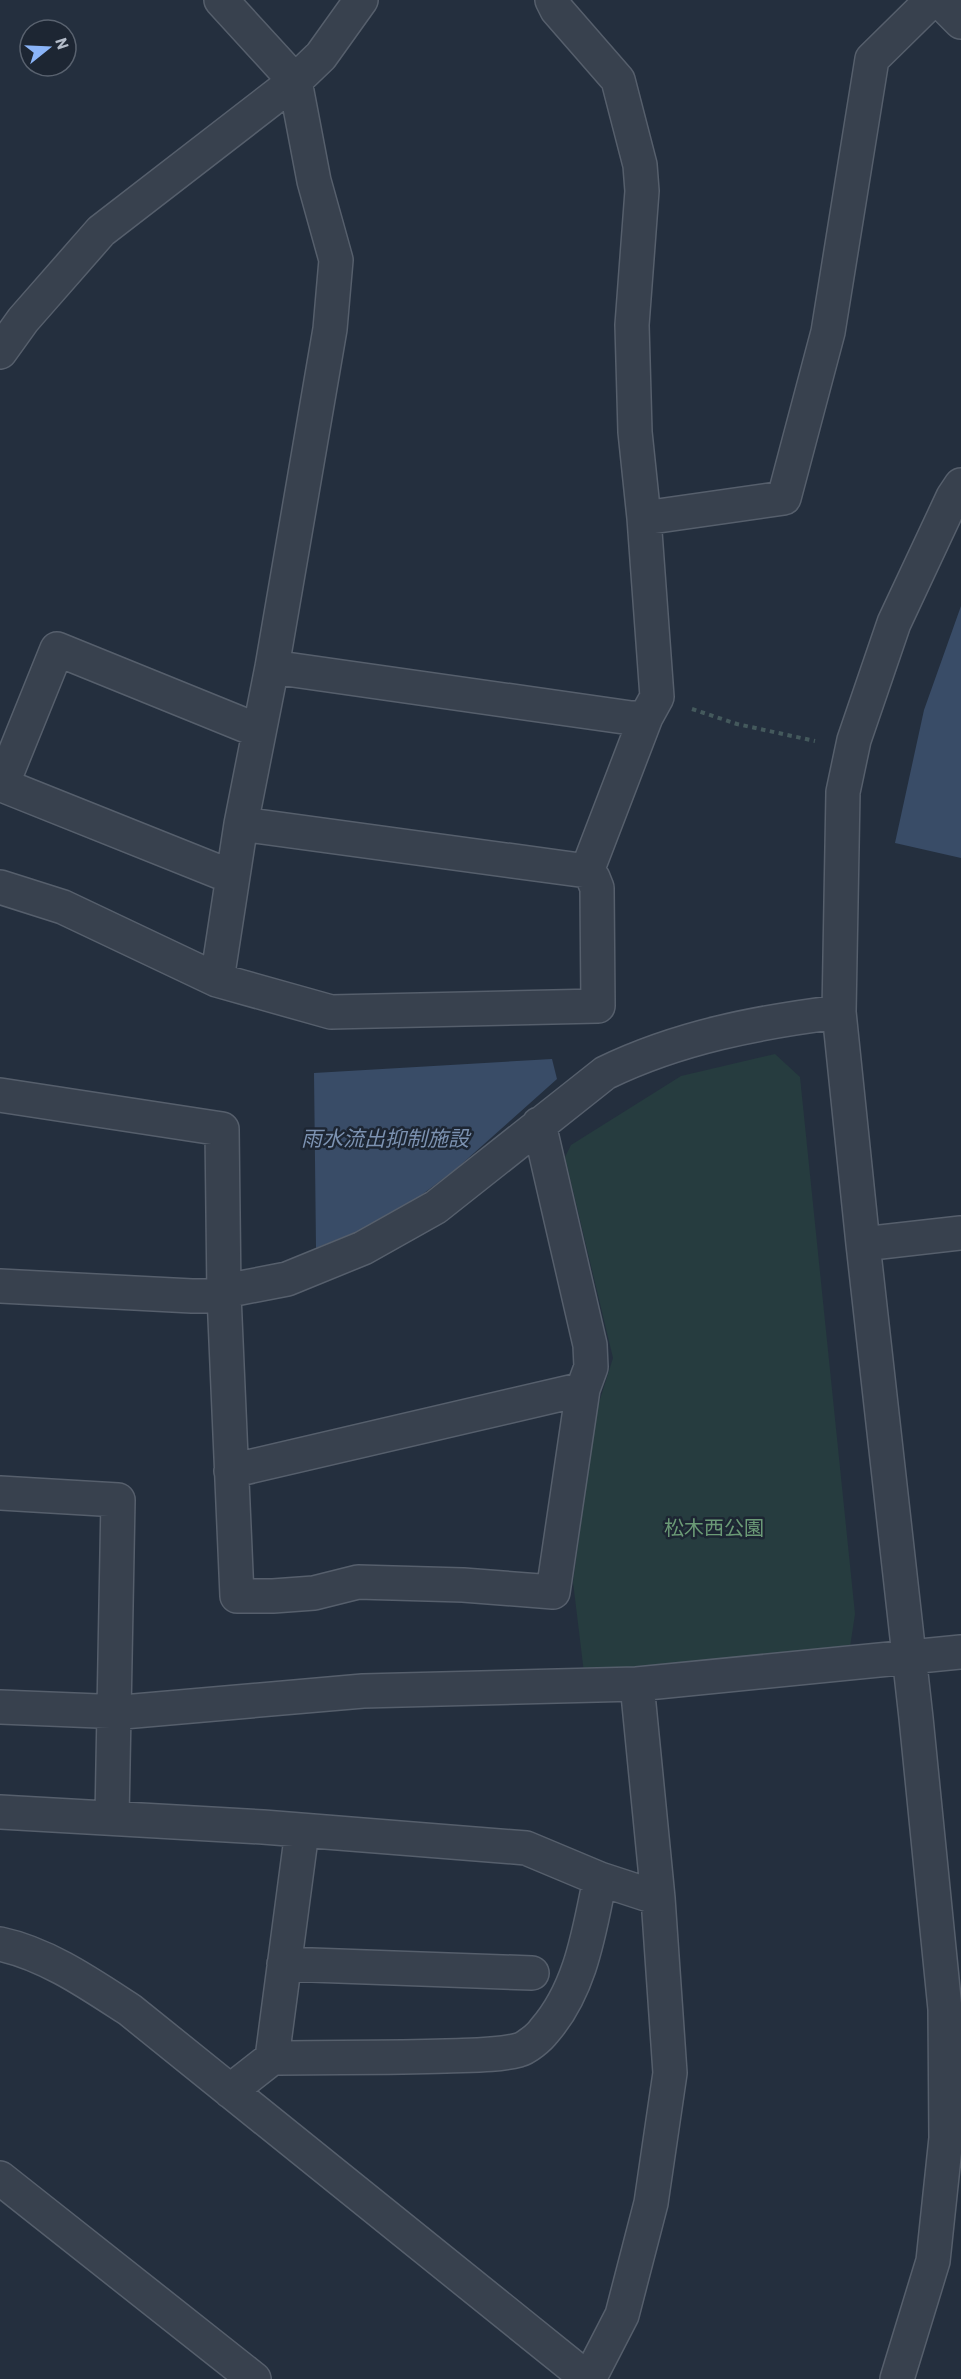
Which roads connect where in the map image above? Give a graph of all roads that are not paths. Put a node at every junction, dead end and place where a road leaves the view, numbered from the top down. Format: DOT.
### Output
graph roads {
  1 [pos="221,0"];
  2 [pos="361,0"];
  3 [pos="552,0"];
  4 [pos="932,0"];
  5 [pos="939,0"];
  6 [pos="961,22"];
  7 [pos="295,81"];
  8 [pos="0,352"];
  9 [pos="961,485"];
  10 [pos="644,519"];
  11 [pos="272,667"];
  12 [pos="651,707"];
  13 [pos="259,731"];
  14 [pos="241,824"];
  15 [pos="587,871"];
  16 [pos="232,877"];
  17 [pos="0,886"];
  18 [pos="217,980"];
  19 [pos="839,1012"];
  20 [pos="0,1095"];
  21 [pos="539,1124"];
  22 [pos="961,1233"];
  23 [pos="863,1244"];
  24 [pos="0,1286"];
  25 [pos="224,1295"];
  26 [pos="583,1389"];
  27 [pos="231,1471"];
  28 [pos="0,1493"];
  29 [pos="961,1652"];
  30 [pos="910,1657"];
  31 [pos="637,1684"];
  32 [pos="0,1707"];
  33 [pos="115,1711"];
  34 [pos="0,1812"];
  35 [pos="112,1818"];
  36 [pos="302,1831"];
  37 [pos="600,1879"];
  38 [pos="658,1898"];
  39 [pos="0,1944"];
  40 [pos="284,1964"];
  41 [pos="532,1973"];
  42 [pos="272,2058"];
  43 [pos="230,2091"];
  44 [pos="4,2191"];
  45 [pos="254,2379"];
  46 [pos="589,2379"];
  47 [pos="897,2379"];
  1 -- 7 [label="street"];
  2 -- 7 [label="street"];
  3 -- 10 [label="street"];
  4 -- 10 [label="street"];
  5 -- 6 [label="street"];
  7 -- 8 [label="street"];
  7 -- 11 [label="street"];
  9 -- 19 [label="street"];
  10 -- 12 [label="street"];
  11 -- 12 [label="street"];
  11 -- 13 [label="street"];
  12 -- 15 [label="street"];
  13 -- 14 [label="street"];
  13 -- 16 [label="street"];
  14 -- 15 [label="street"];
  14 -- 16 [label="street"];
  15 -- 18 [label="street"];
  16 -- 18 [label="street"];
  17 -- 18 [label="street"];
  19 -- 21 [label="street"];
  19 -- 23 [label="street"];
  20 -- 25 [label="street"];
  21 -- 25 [label="street"];
  21 -- 26 [label="street"];
  22 -- 23 [label="street"];
  23 -- 30 [label="street"];
  24 -- 25 [label="street"];
  25 -- 27 [label="street"];
  26 -- 27 [label="street"];
  26 -- 27 [label="street"];
  28 -- 33 [label="street"];
  29 -- 30 [label="street"];
  30 -- 31 [label="street"];
  30 -- 47 [label="street"];
  31 -- 33 [label="street"];
  31 -- 38 [label="street"];
  32 -- 33 [label="street"];
  33 -- 35 [label="street"];
  34 -- 35 [label="street"];
  35 -- 36 [label="street"];
  36 -- 37 [label="street"];
  36 -- 40 [label="street"];
  37 -- 38 [label="street"];
  37 -- 42 [label="street"];
  38 -- 46 [label="street"];
  39 -- 43 [label="street"];
  40 -- 41 [label="street"];
  40 -- 42 [label="street"];
  42 -- 43 [label="street"];
  43 -- 46 [label="street"];
  44 -- 45 [label="street"];
}
